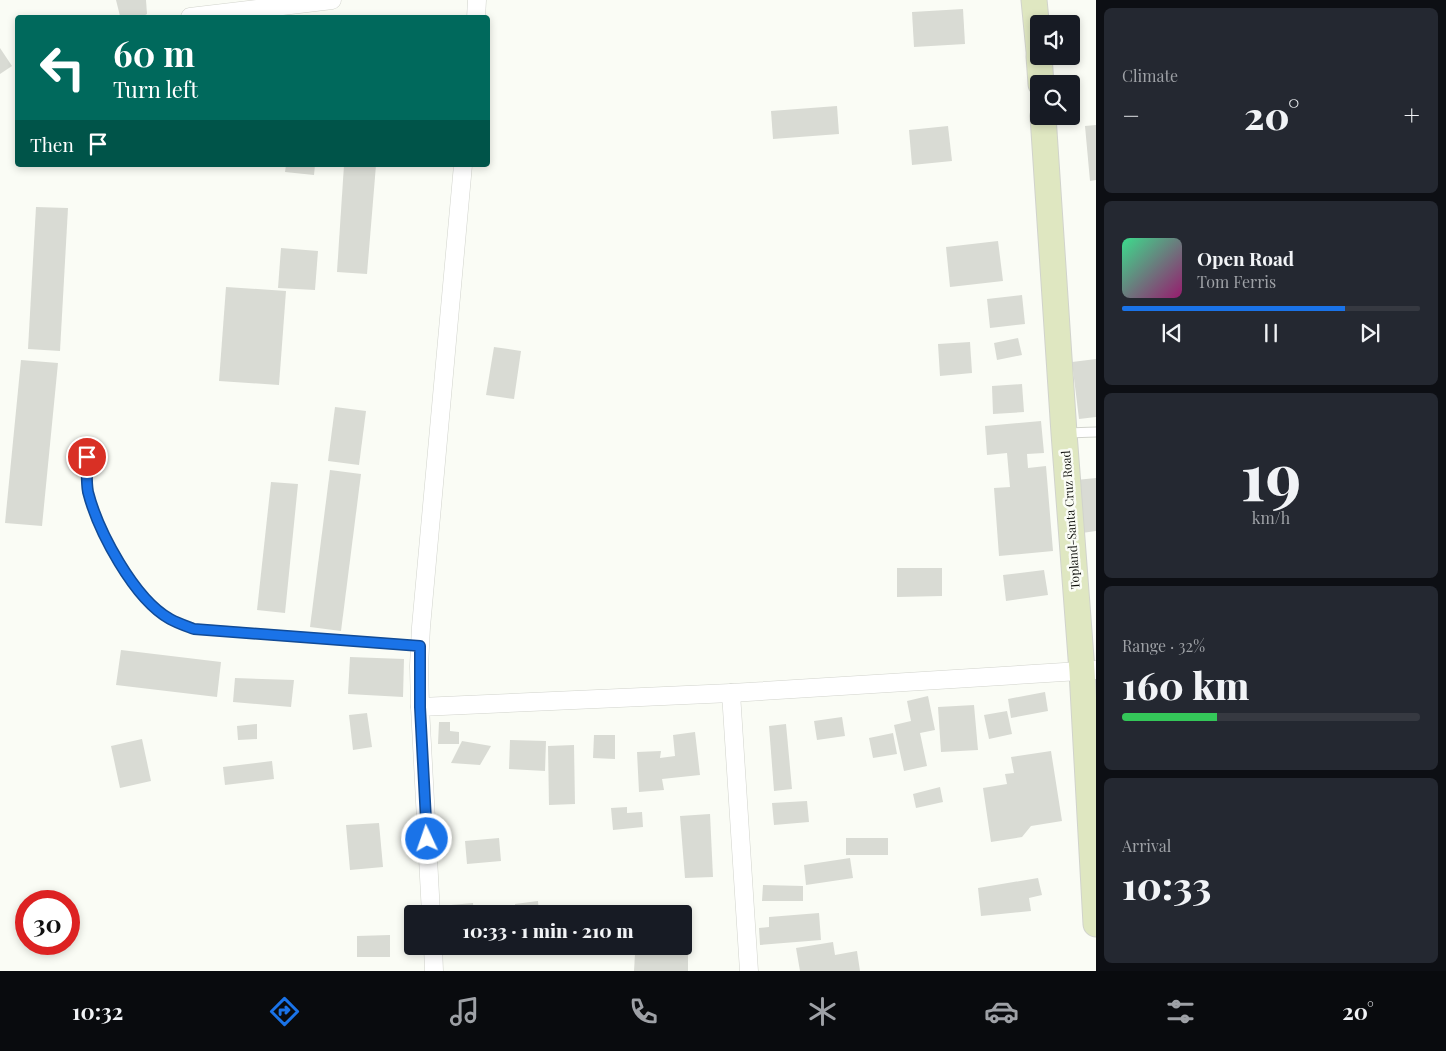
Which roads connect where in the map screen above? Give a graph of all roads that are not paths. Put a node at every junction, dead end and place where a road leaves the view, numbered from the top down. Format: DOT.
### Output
graph roads {
  1 [pos="332,0"];
  2 [pos="477,0"];
  3 [pos="1034,0"];
  4 [pos="207,15"];
  5 [pos="476,15"];
  6 [pos="1036,15"];
  7 [pos="1044,125"];
  8 [pos="463,167"];
  9 [pos="1096,432"];
  10 [pos="1064,433"];
  11 [pos="87,457"];
  12 [pos="420,646"];
  13 [pos="1089,670"];
  14 [pos="731,693"];
  15 [pos="420,707"];
  16 [pos="431,905"];
  17 [pos="1096,924"];
  18 [pos="433,955"];
  19 [pos="434,971"];
  20 [pos="749,971"];
  1 -- 4 [label="street"];
  2 -- 5 [label="street"];
  3 -- 6 [label="main road"];
  7 -- 10 [label="main road, Topland-Santa Cruz Road"];
  8 -- 12 [label="street"];
  9 -- 10 [label="lane"];
  10 -- 13 [label="main road, Topland-Santa Cruz Road"];
  11 -- 12 [label="lane"];
  12 -- 15 [label="street"];
  13 -- 14 [label="street"];
  13 -- 17 [label="main road, Topland-Santa Cruz Road"];
  14 -- 15 [label="street"];
  14 -- 20 [label="street"];
  15 -- 16 [label="street"];
  18 -- 19 [label="street"];
}
